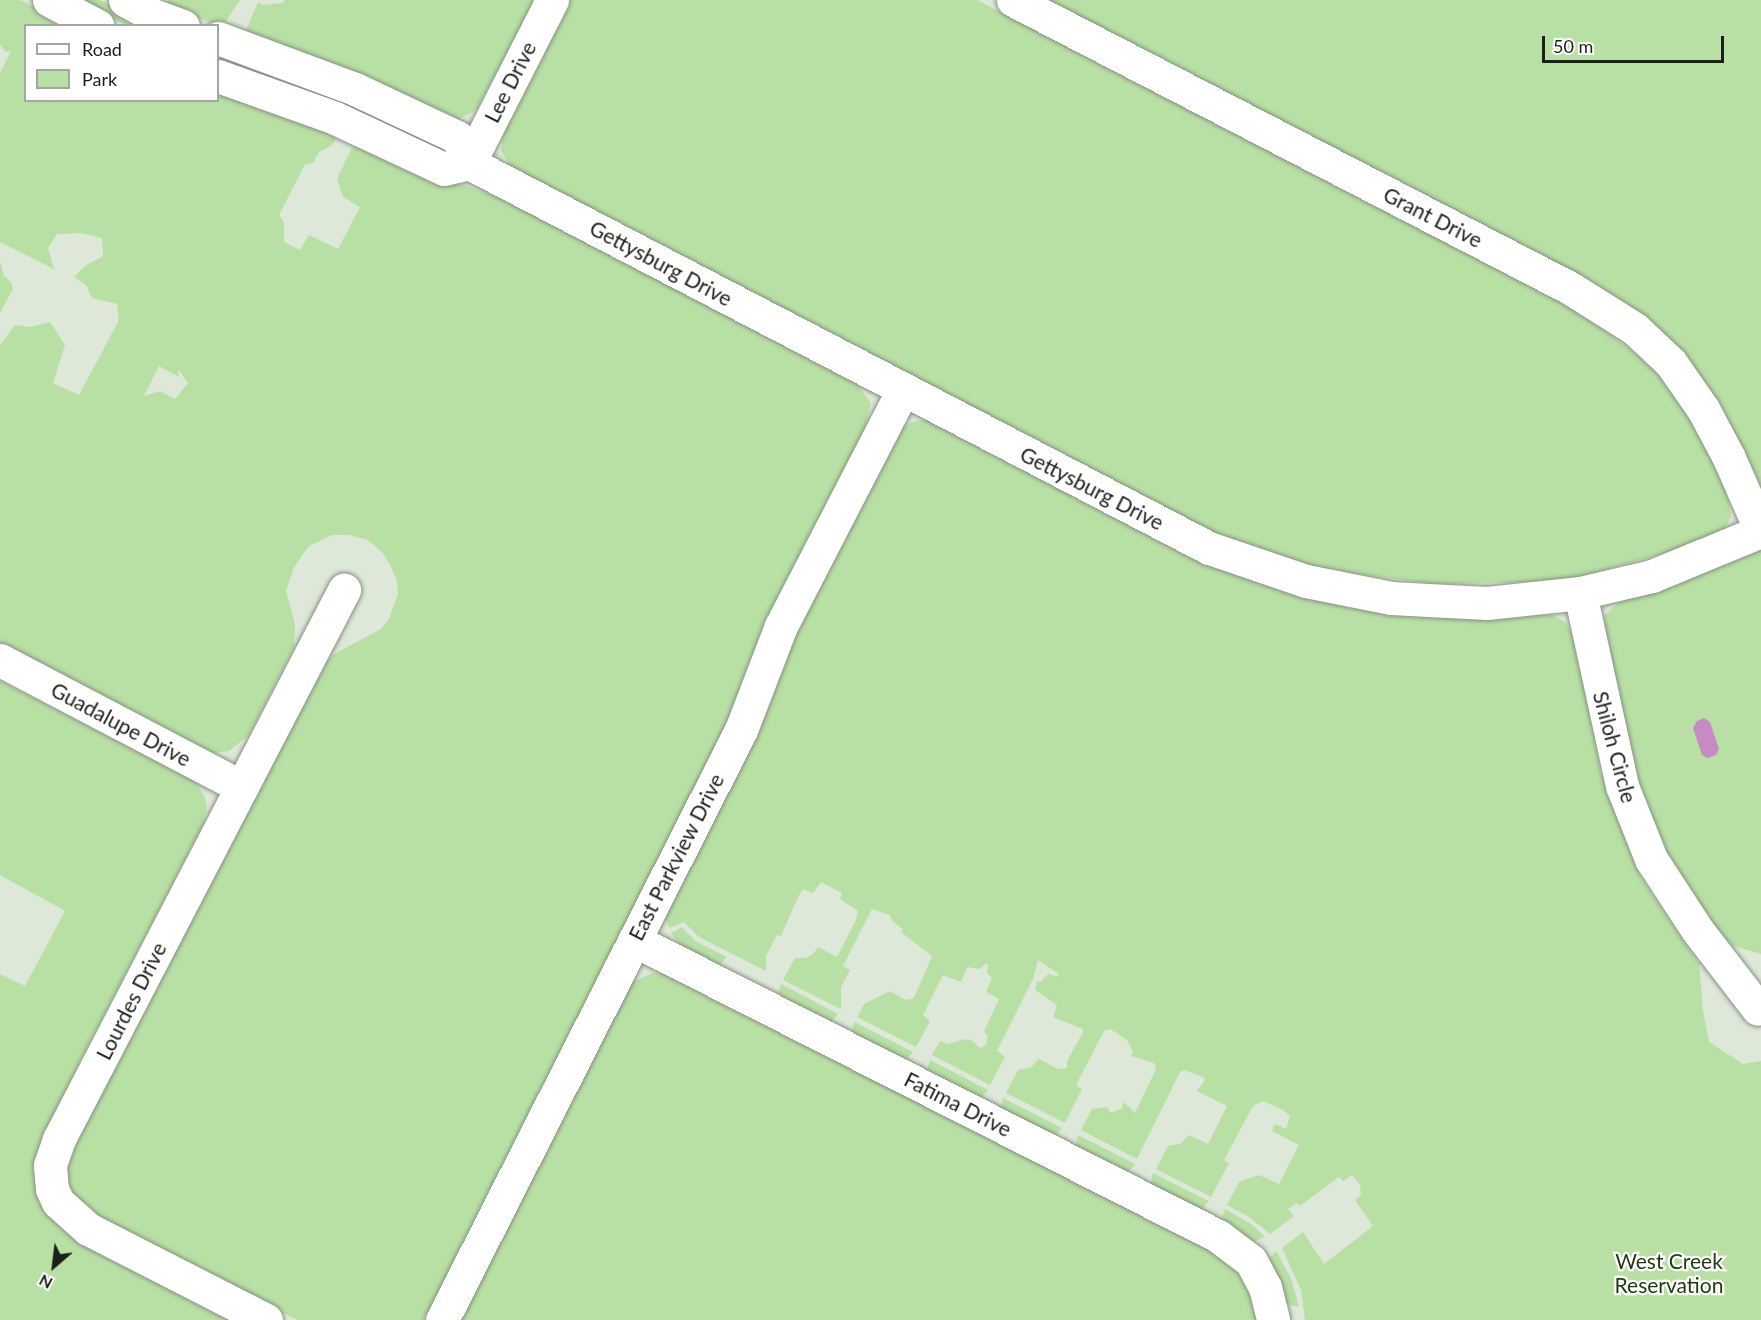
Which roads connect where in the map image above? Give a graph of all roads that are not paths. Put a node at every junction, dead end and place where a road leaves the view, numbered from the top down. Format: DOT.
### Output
graph roads {
  1 [pos="49,0"];
  2 [pos="125,0"];
  3 [pos="552,0"];
  4 [pos="1013,0"];
  5 [pos="94,24"];
  6 [pos="178,24"];
  7 [pos="219,38"];
  8 [pos="219,76"];
  9 [pos="469,163"];
  10 [pos="903,390"];
  11 [pos="1761,531"];
  12 [pos="344,590"];
  13 [pos="1580,593"];
  14 [pos="0,660"];
  15 [pos="242,787"];
  16 [pos="634,940"];
  17 [pos="1758,1009"];
  18 [pos="266,1320"];
  19 [pos="442,1320"];
  20 [pos="1273,1320"];
  1 -- 5 [label="street"];
  2 -- 6 [label="street"];
  3 -- 9 [label="street, Lee Drive"];
  4 -- 11 [label="street, Grant Drive"];
  7 -- 9 [label="street"];
  8 -- 9 [label="street"];
  9 -- 10 [label="street, Gettysburg Drive"];
  10 -- 13 [label="street, Gettysburg Drive"];
  10 -- 16 [label="street, East Parkview Drive"];
  11 -- 13 [label="street, Gettysburg Drive"];
  12 -- 15 [label="street, Lourdes Drive"];
  13 -- 17 [label="street, Shiloh Circle"];
  14 -- 15 [label="street, Guadalupe Drive"];
  15 -- 18 [label="street, Lourdes Drive"];
  16 -- 19 [label="street, East Parkview Drive"];
  16 -- 20 [label="street, Fatima Drive"];
}
